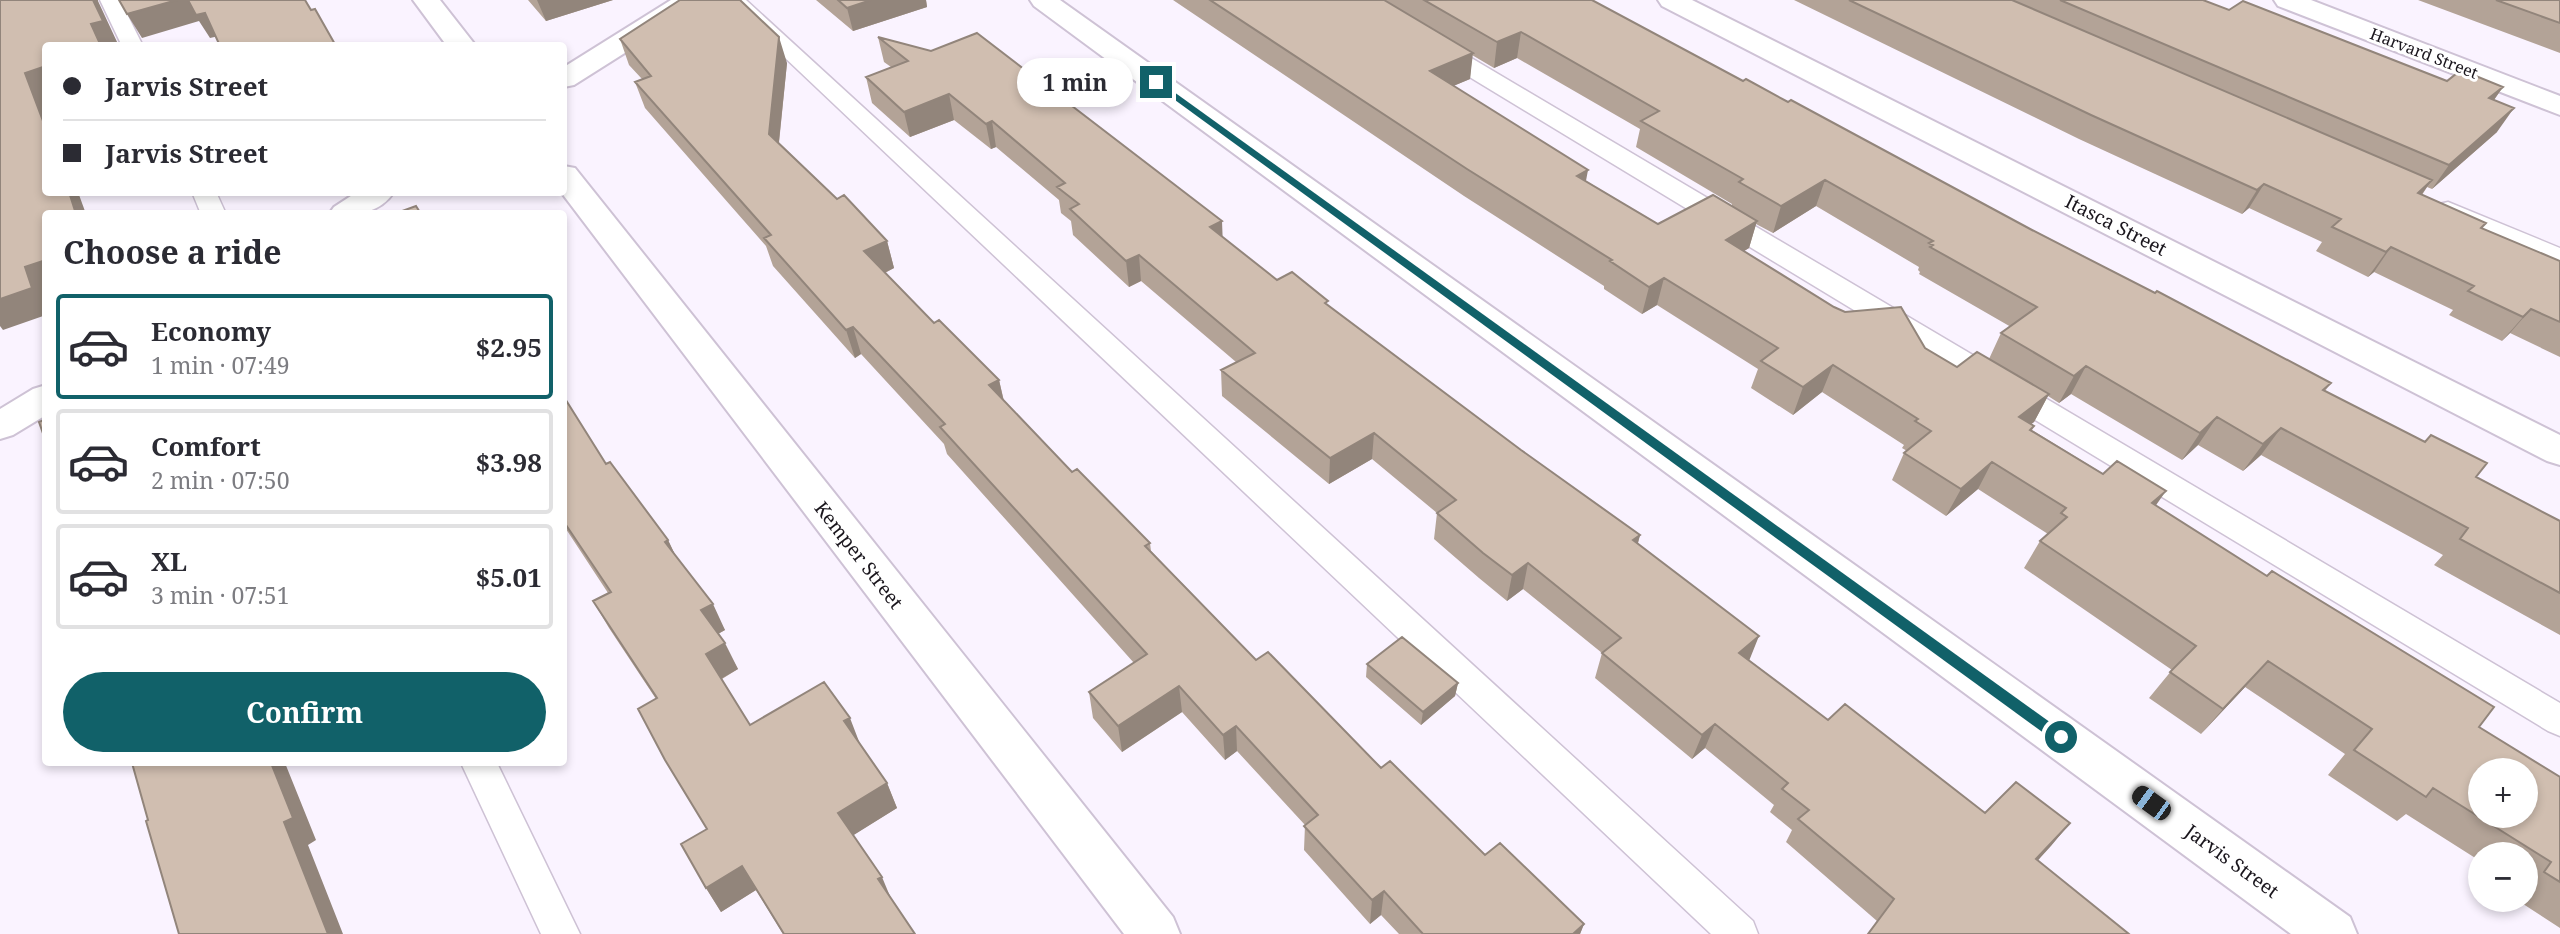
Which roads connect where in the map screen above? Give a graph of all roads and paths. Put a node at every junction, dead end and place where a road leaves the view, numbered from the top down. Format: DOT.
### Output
graph roads {
  1 [pos="110,0"];
  2 [pos="426,0"];
  3 [pos="690,0"];
  4 [pos="734,0"];
  5 [pos="1043,0"];
  6 [pos="1671,0"];
  7 [pos="2287,0"];
  8 [pos="1418,36"];
  9 [pos="131,42"];
  10 [pos="459,42"];
  11 [pos="567,77"];
  12 [pos="2560,106"];
  13 [pos="567,179"];
  14 [pos="373,196"];
  15 [pos="2432,202"];
  16 [pos="351,210"];
  17 [pos="2560,258"];
  18 [pos="42,400"];
  19 [pos="0,426"];
  20 [pos="2560,451"];
  21 [pos="2560,721"];
  22 [pos="480,766"];
  23 [pos="561,934"];
  24 [pos="1155,934"];
  25 [pos="1739,934"];
  26 [pos="2332,934"];
  1 -- 9 [label="lane"];
  2 -- 10 [label="street"];
  3 -- 11 [label="street"];
  4 -- 25 [label="lane"];
  5 -- 26 [label="street, Jarvis Street"];
  6 -- 20 [label="street, Itasca Street"];
  7 -- 12 [label="street, Harvard Street"];
  8 -- 21 [label="lane"];
  13 -- 24 [label="street, Kemper Street"];
  14 -- 16 [label="street"];
  15 -- 17 [label="lane"];
  18 -- 19 [label="street"];
  22 -- 23 [label="lane"];
}
